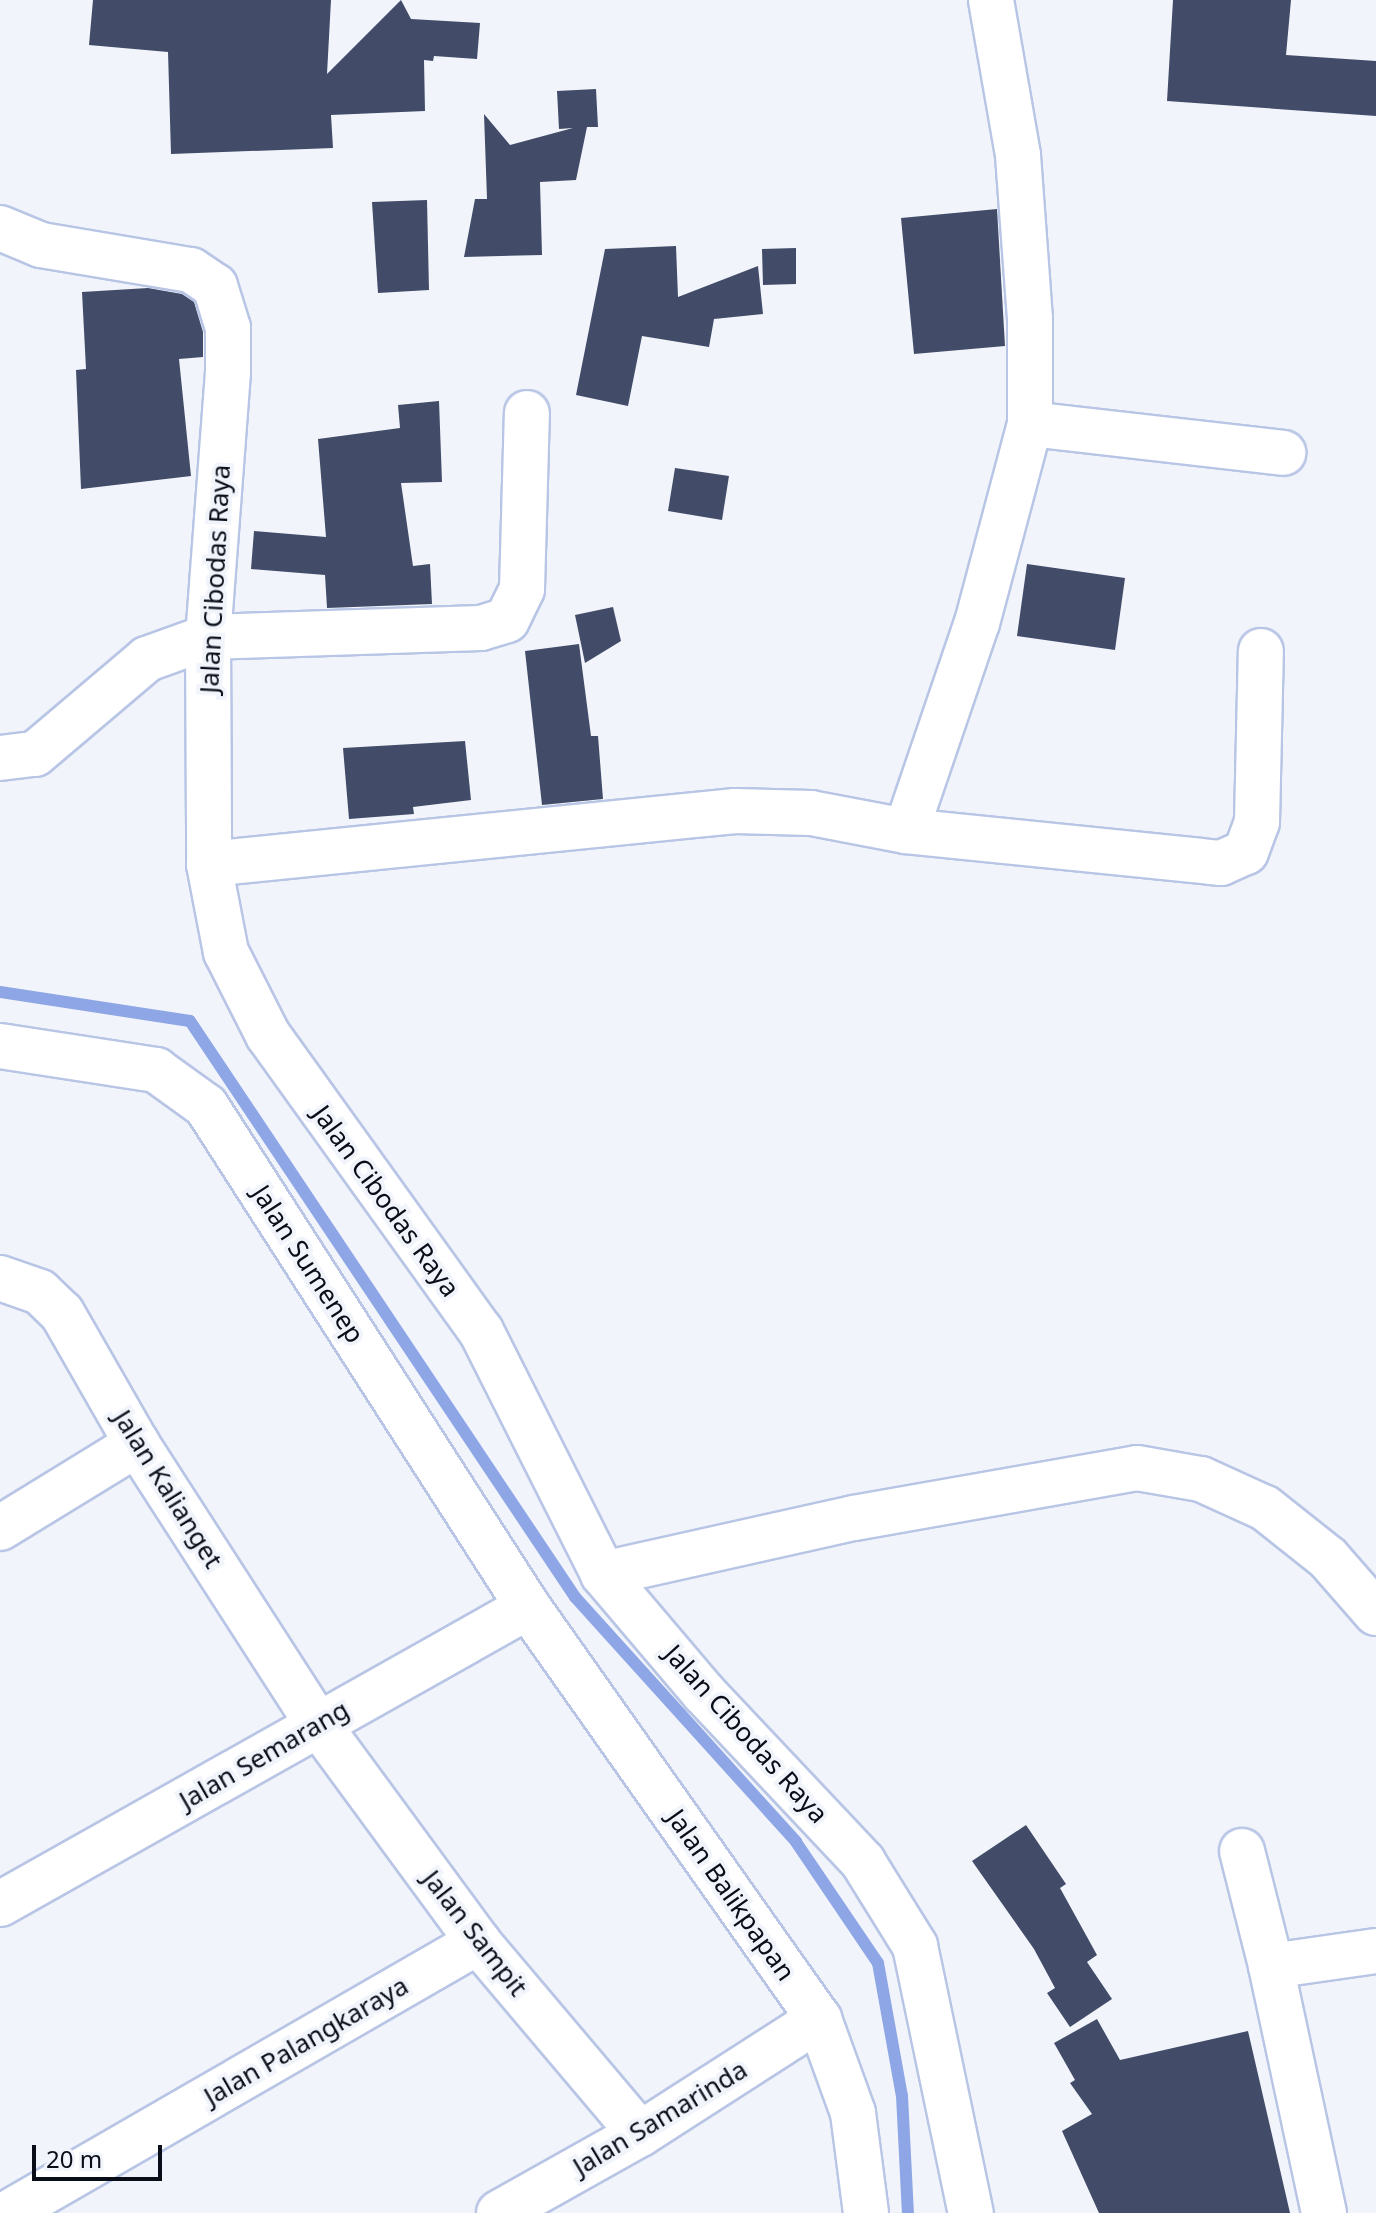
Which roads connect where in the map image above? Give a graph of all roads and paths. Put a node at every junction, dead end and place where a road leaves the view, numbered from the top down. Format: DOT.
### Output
graph roads {
  1 [pos="991,0"];
  2 [pos="0,228"];
  3 [pos="527,413"];
  4 [pos="1030,424"];
  5 [pos="1283,453"];
  6 [pos="208,637"];
  7 [pos="1261,651"];
  8 [pos="0,758"];
  9 [pos="906,831"];
  10 [pos="209,864"];
  11 [pos="0,1046"];
  12 [pos="0,1278"];
  13 [pos="137,1444"];
  14 [pos="0,1528"];
  15 [pos="603,1574"];
  16 [pos="528,1607"];
  17 [pos="1376,1613"];
  18 [pos="319,1724"];
  19 [pos="1242,1851"];
  20 [pos="0,1904"];
  21 [pos="478,1942"];
  22 [pos="1376,1951"];
  23 [pos="1271,1966"];
  24 [pos="819,2019"];
  25 [pos="640,2134"];
  26 [pos="8,2213"];
  27 [pos="499,2213"];
  28 [pos="866,2213"];
  29 [pos="971,2213"];
  30 [pos="1324,2213"];
  1 -- 4 [label="street"];
  2 -- 6 [label="street, Jalan Cibodas Raya"];
  3 -- 6 [label="street"];
  4 -- 5 [label="street"];
  4 -- 9 [label="street"];
  6 -- 8 [label="street"];
  6 -- 10 [label="street, Jalan Cibodas Raya"];
  7 -- 9 [label="street"];
  9 -- 10 [label="street"];
  10 -- 15 [label="street, Jalan Cibodas Raya"];
  11 -- 16 [label="street, Jalan Sumenep"];
  12 -- 13 [label="street, Jalan Kalianget"];
  13 -- 14 [label="street"];
  13 -- 18 [label="street, Jalan Kalianget"];
  15 -- 17 [label="street"];
  15 -- 29 [label="street, Jalan Cibodas Raya"];
  16 -- 18 [label="street, Jalan Semarang"];
  16 -- 24 [label="street, Jalan Balikpapan"];
  18 -- 20 [label="street, Jalan Semarang"];
  18 -- 21 [label="street, Jalan Sampit"];
  19 -- 23 [label="street"];
  21 -- 25 [label="street, Jalan Sampit"];
  21 -- 26 [label="street, Jalan Palangkaraya"];
  22 -- 23 [label="street"];
  23 -- 30 [label="street"];
  24 -- 25 [label="street, Jalan Samarinda"];
  24 -- 28 [label="street, Jalan Balikpapan"];
  25 -- 27 [label="street, Jalan Samarinda"];
}
